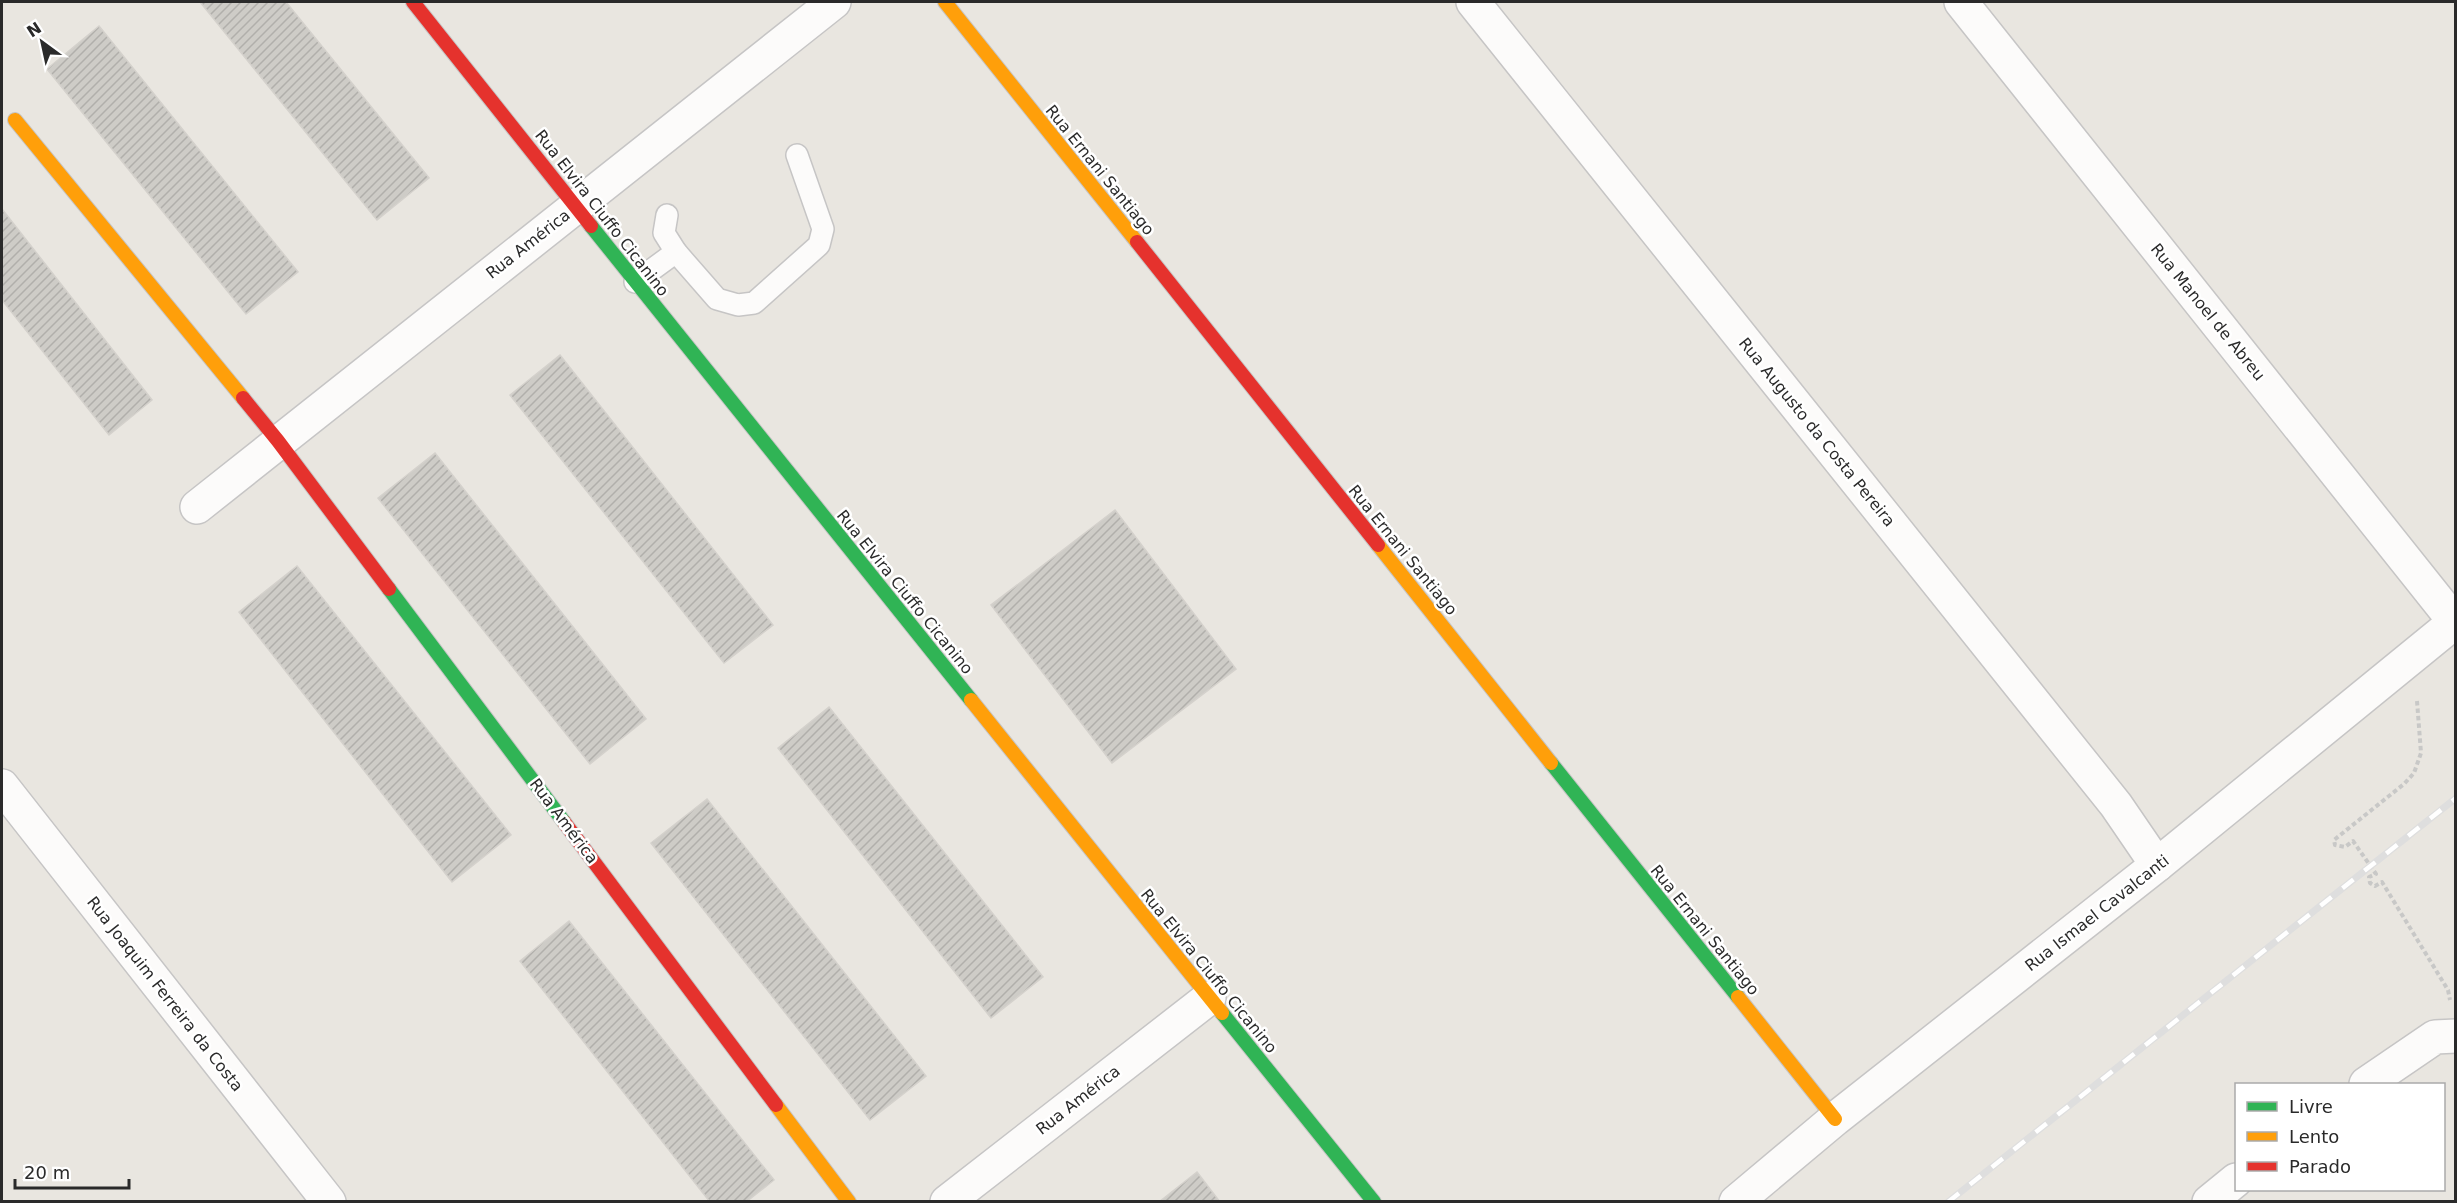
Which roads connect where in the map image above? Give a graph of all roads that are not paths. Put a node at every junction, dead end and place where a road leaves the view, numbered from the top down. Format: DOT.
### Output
graph roads {
  1 [pos="413,2"];
  2 [pos="834,2"];
  3 [pos="945,2"];
  4 [pos="1473,2"];
  5 [pos="1961,2"];
  6 [pos="15,120"];
  7 [pos="797,155"];
  8 [pos="576,206"];
  9 [pos="666,215"];
  10 [pos="676,252"];
  11 [pos="635,282"];
  12 [pos="278,441"];
  13 [pos="197,507"];
  14 [pos="2455,622"];
  15 [pos="2,786"];
  16 [pos="2157,865"];
  17 [pos="1209,998"];
  18 [pos="2454,1023"];
  19 [pos="2367,1083"];
  20 [pos="1834,1119"];
  21 [pos="329,1202"];
  22 [pos="849,1202"];
  23 [pos="946,1202"];
  24 [pos="1374,1202"];
  25 [pos="1736,1202"];
  1 -- 8 [label="street, Rua Elvira Ciuffo Cicanino"];
  2 -- 8 [label="street, Rua América"];
  3 -- 20 [label="street, Rua Ernani Santiago"];
  4 -- 16 [label="street, Rua Augusto da Costa Pereira"];
  5 -- 14 [label="street, Rua Manoel de Abreu"];
  6 -- 12 [label="street, Rua América"];
  7 -- 10 [label="lane"];
  8 -- 11 [label="street, Rua Elvira Ciuffo Cicanino"];
  8 -- 12 [label="street, Rua América"];
  9 -- 10 [label="lane"];
  10 -- 11 [label="lane"];
  11 -- 17 [label="street, Rua Elvira Ciuffo Cicanino"];
  12 -- 13 [label="street, Rua América"];
  12 -- 22 [label="street, Rua América"];
  14 -- 16 [label="street, Rua Ismael Cavalcanti"];
  15 -- 21 [label="street, Rua Joaquim Ferreira da Costa"];
  16 -- 20 [label="street, Rua Ismael Cavalcanti"];
  17 -- 23 [label="street, Rua América"];
  17 -- 24 [label="street, Rua Elvira Ciuffo Cicanino"];
  18 -- 19 [label="street"];
  20 -- 25 [label="street, Rua Ismael Cavalcanti"];
}
